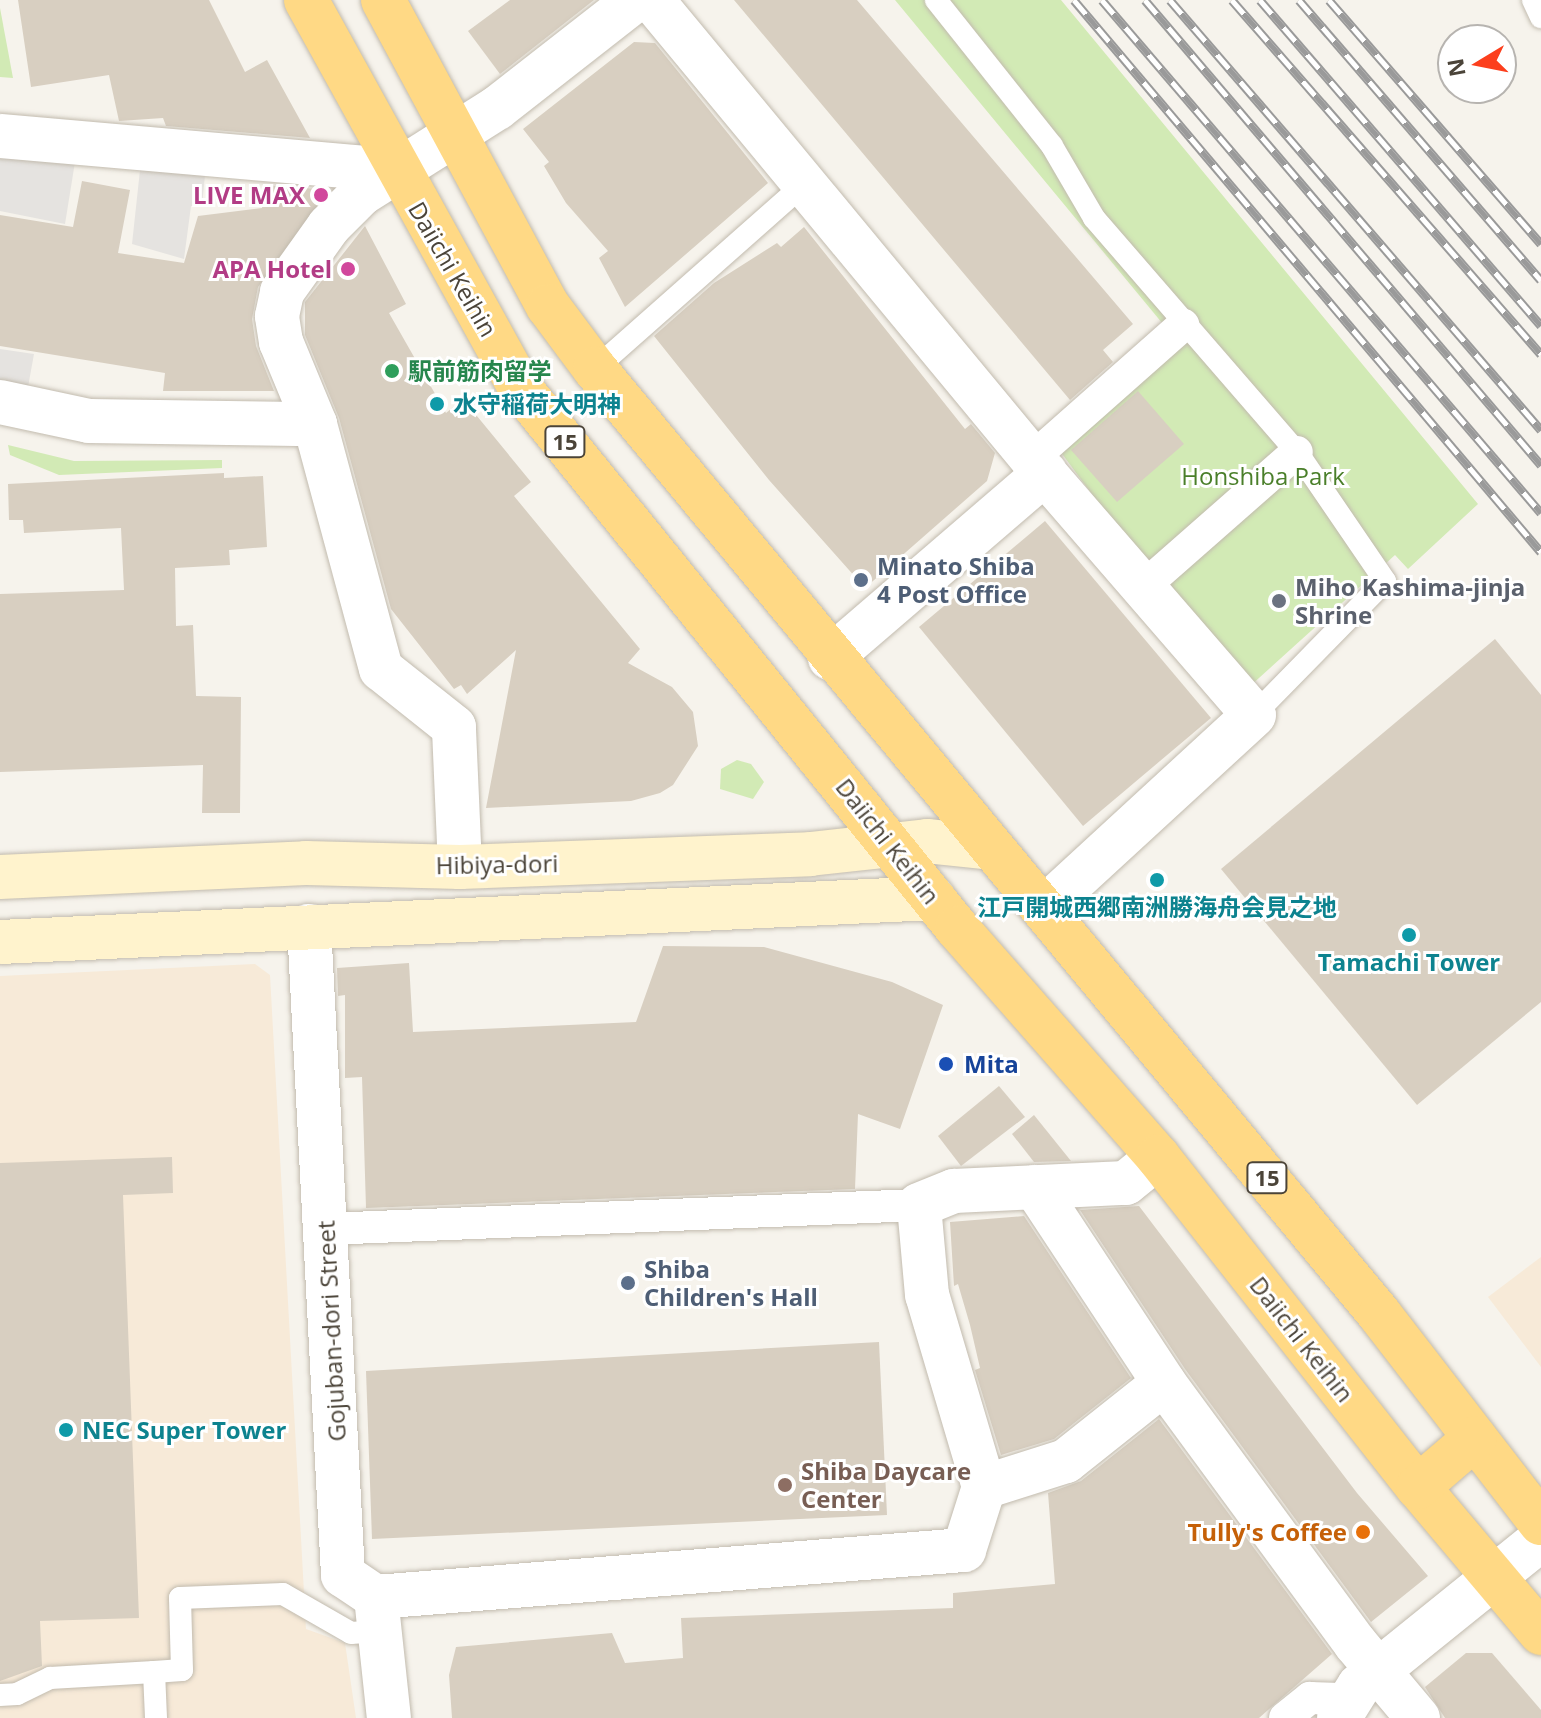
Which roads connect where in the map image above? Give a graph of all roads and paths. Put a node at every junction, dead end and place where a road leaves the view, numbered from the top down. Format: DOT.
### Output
graph roads {
  1 [pos="306,0"];
  2 [pos="383,0"];
  3 [pos="635,0"];
  4 [pos="652,0"];
  5 [pos="936,0"];
  6 [pos="1533,0"];
  7 [pos="1541,17"];
  8 [pos="456,135"];
  9 [pos="0,136"];
  10 [pos="397,171"];
  11 [pos="802,186"];
  12 [pos="1183,325"];
  13 [pos="595,369"];
  14 [pos="0,402"];
  15 [pos="315,424"];
  16 [pos="1297,452"];
  17 [pos="1044,461"];
  18 [pos="1142,588"];
  19 [pos="830,658"];
  20 [pos="1254,715"];
  21 [pos="886,842"];
  22 [pos="992,848"];
  23 [pos="460,867"];
  24 [pos="0,877"];
  25 [pos="933,898"];
  26 [pos="1044,908"];
  27 [pos="309,926"];
  28 [pos="0,942"];
  29 [pos="1158,1157"];
  30 [pos="1035,1187"];
  31 [pos="919,1205"];
  32 [pos="326,1229"];
  33 [pos="1164,1383"];
  34 [pos="1475,1438"];
  35 [pos="984,1487"];
  36 [pos="1418,1487"];
  37 [pos="1541,1523"];
  38 [pos="1541,1539"];
  39 [pos="1493,1576"];
  40 [pos="378,1614"];
  41 [pos="1541,1633"];
  42 [pos="154,1672"];
  43 [pos="0,1695"];
  44 [pos="1354,1696"];
  45 [pos="156,1718"];
  46 [pos="389,1718"];
  47 [pos="1285,1718"];
  48 [pos="1418,1718"];
  1 -- 10 [label="highway, Daiichi Keihin / 15"];
  2 -- 8 [label="highway, 15"];
  3 -- 8 [label="street"];
  4 -- 11 [label="street"];
  5 -- 12 [label="lane"];
  6 -- 7 [label="lane"];
  8 -- 10 [label="street"];
  8 -- 13 [label="highway, 15"];
  9 -- 10 [label="street"];
  10 -- 15 [label="street"];
  10 -- 21 [label="highway, Daiichi Keihin / 15"];
  11 -- 13 [label="lane"];
  11 -- 17 [label="street"];
  12 -- 16 [label="lane"];
  12 -- 17 [label="street"];
  13 -- 19 [label="highway, 15"];
  14 -- 15 [label="street"];
  15 -- 23 [label="street"];
  16 -- 18 [label="street"];
  16 -- 20 [label="lane"];
  17 -- 18 [label="street"];
  17 -- 19 [label="street"];
  18 -- 20 [label="street"];
  19 -- 22 [label="highway, 15"];
  20 -- 26 [label="street"];
  21 -- 22 [label="main road, Hibiya-dori"];
  21 -- 23 [label="main road, Hibiya-dori"];
  21 -- 25 [label="highway, Daiichi Keihin / 15"];
  22 -- 26 [label="highway, 15"];
  23 -- 24 [label="main road, Hibiya-dori"];
  25 -- 27 [label="main road"];
  25 -- 29 [label="highway, Daiichi Keihin / 15"];
  26 -- 34 [label="highway, 15"];
  27 -- 28 [label="main road"];
  27 -- 32 [label="street, Gojuban-dori Street"];
  29 -- 30 [label="street"];
  29 -- 36 [label="highway, Daiichi Keihin / 15"];
  30 -- 31 [label="street"];
  30 -- 33 [label="street"];
  31 -- 32 [label="street"];
  31 -- 35 [label="street"];
  32 -- 40 [label="street, Gojuban-dori Street"];
  33 -- 35 [label="street"];
  33 -- 44 [label="street"];
  34 -- 36 [label="highway"];
  34 -- 37 [label="highway, 15"];
  35 -- 40 [label="street"];
  36 -- 39 [label="highway, Daiichi Keihin / 15"];
  38 -- 39 [label="street"];
  39 -- 41 [label="highway, Daiichi Keihin / 15"];
  39 -- 44 [label="street"];
  40 -- 42 [label="lane"];
  40 -- 46 [label="street"];
  42 -- 43 [label="lane"];
  42 -- 45 [label="lane"];
  44 -- 47 [label="street"];
  44 -- 48 [label="street"];
}
